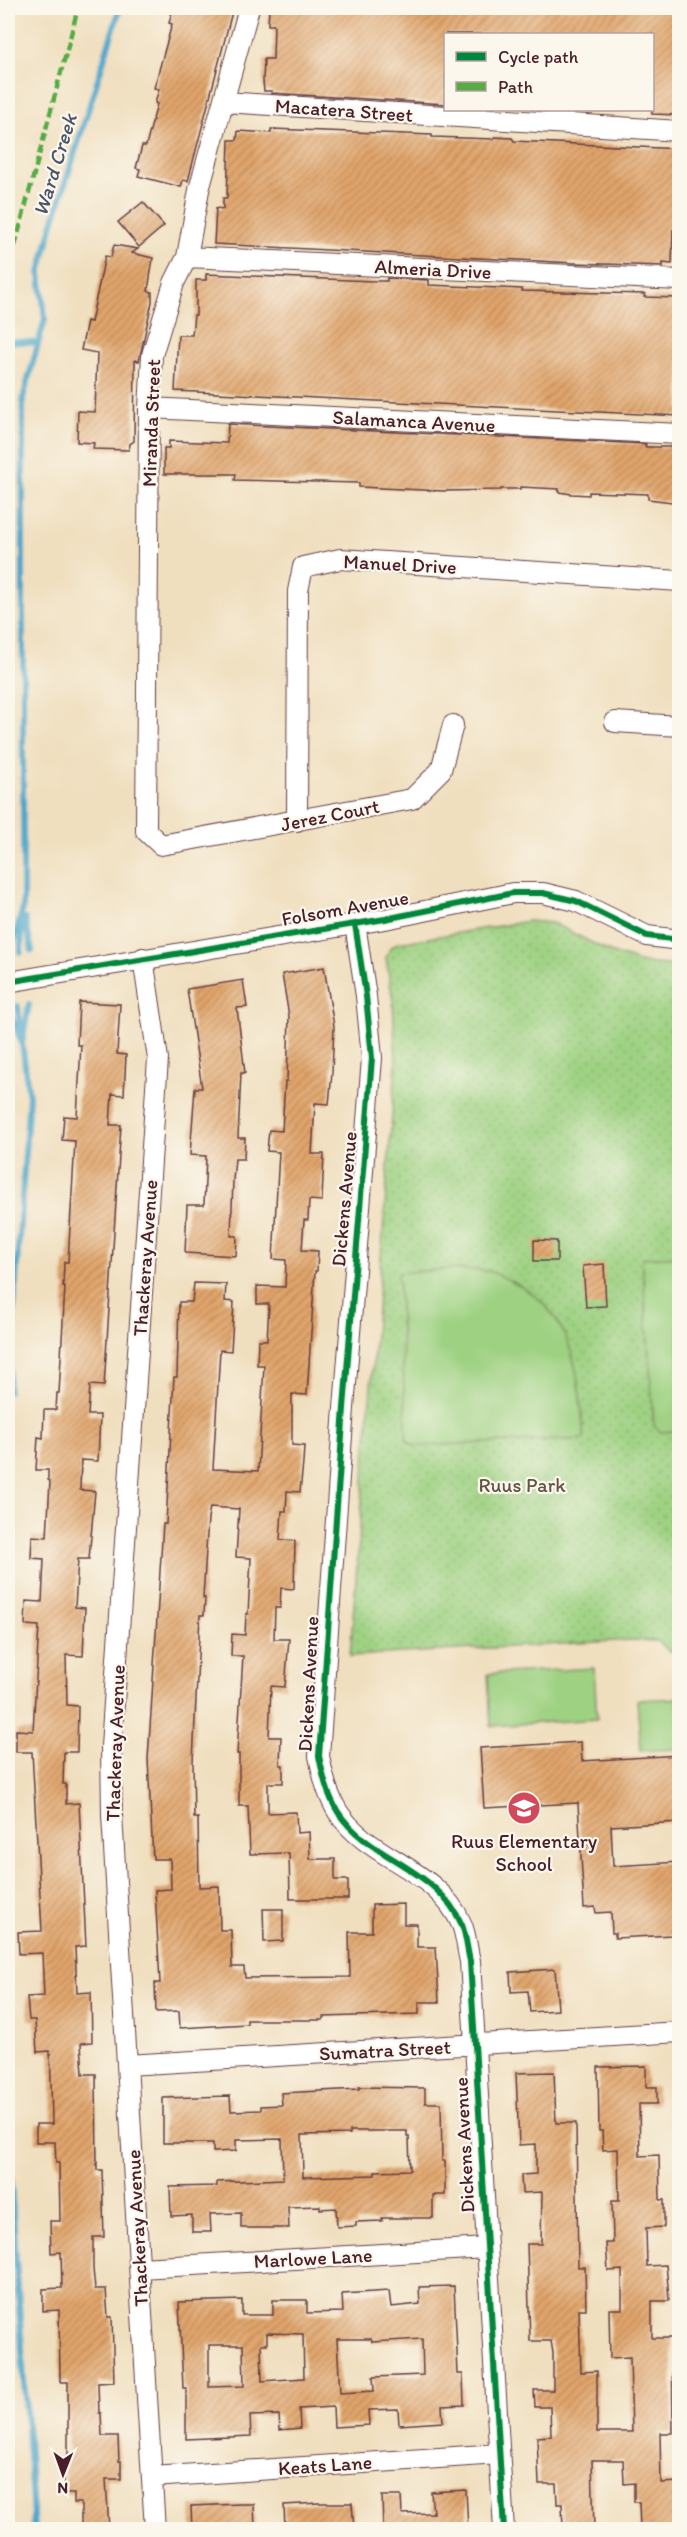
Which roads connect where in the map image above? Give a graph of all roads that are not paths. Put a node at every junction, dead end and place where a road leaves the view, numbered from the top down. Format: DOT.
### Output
graph roads {
  1 [pos="249,8"];
  2 [pos="224,102"];
  3 [pos="680,131"];
  4 [pos="187,257"];
  5 [pos="680,280"];
  6 [pos="149,408"];
  7 [pos="680,434"];
  8 [pos="680,581"];
  9 [pos="615,722"];
  10 [pos="453,725"];
  11 [pos="680,726"];
  12 [pos="297,821"];
  13 [pos="161,845"];
  14 [pos="355,924"];
  15 [pos="680,940"];
  16 [pos="143,958"];
  17 [pos="8,982"];
  18 [pos="680,2032"];
  19 [pos="475,2045"];
  20 [pos="127,2065"];
  21 [pos="487,2248"];
  22 [pos="140,2268"];
  23 [pos="499,2454"];
  24 [pos="152,2477"];
  25 [pos="155,2529"];
  26 [pos="504,2529"];
  1 -- 2 [label="street, Miranda Street"];
  2 -- 3 [label="street, Macatera Street"];
  2 -- 4 [label="street, Miranda Street"];
  4 -- 5 [label="street, Almeria Drive"];
  4 -- 6 [label="street, Miranda Street"];
  6 -- 7 [label="street, Salamanca Avenue"];
  6 -- 13 [label="street, Miranda Street"];
  8 -- 12 [label="street, Manuel Drive"];
  9 -- 11 [label="street"];
  10 -- 12 [label="street, Jerez Court"];
  12 -- 13 [label="street, Jerez Court"];
  14 -- 15 [label="street, Folsom Avenue"];
  14 -- 16 [label="street, Folsom Avenue"];
  14 -- 19 [label="street, Dickens Avenue"];
  16 -- 17 [label="street, Folsom Avenue"];
  16 -- 20 [label="street, Thackeray Avenue"];
  18 -- 19 [label="street, Sumatra Street"];
  19 -- 20 [label="street, Sumatra Street"];
  19 -- 21 [label="street, Dickens Avenue"];
  20 -- 22 [label="street, Thackeray Avenue"];
  21 -- 22 [label="street, Marlowe Lane"];
  21 -- 23 [label="street, Dickens Avenue"];
  22 -- 24 [label="street, Thackeray Avenue"];
  23 -- 24 [label="street, Keats Lane"];
  23 -- 26 [label="street, Dickens Avenue"];
  24 -- 25 [label="street, Thackeray Avenue"];
}
